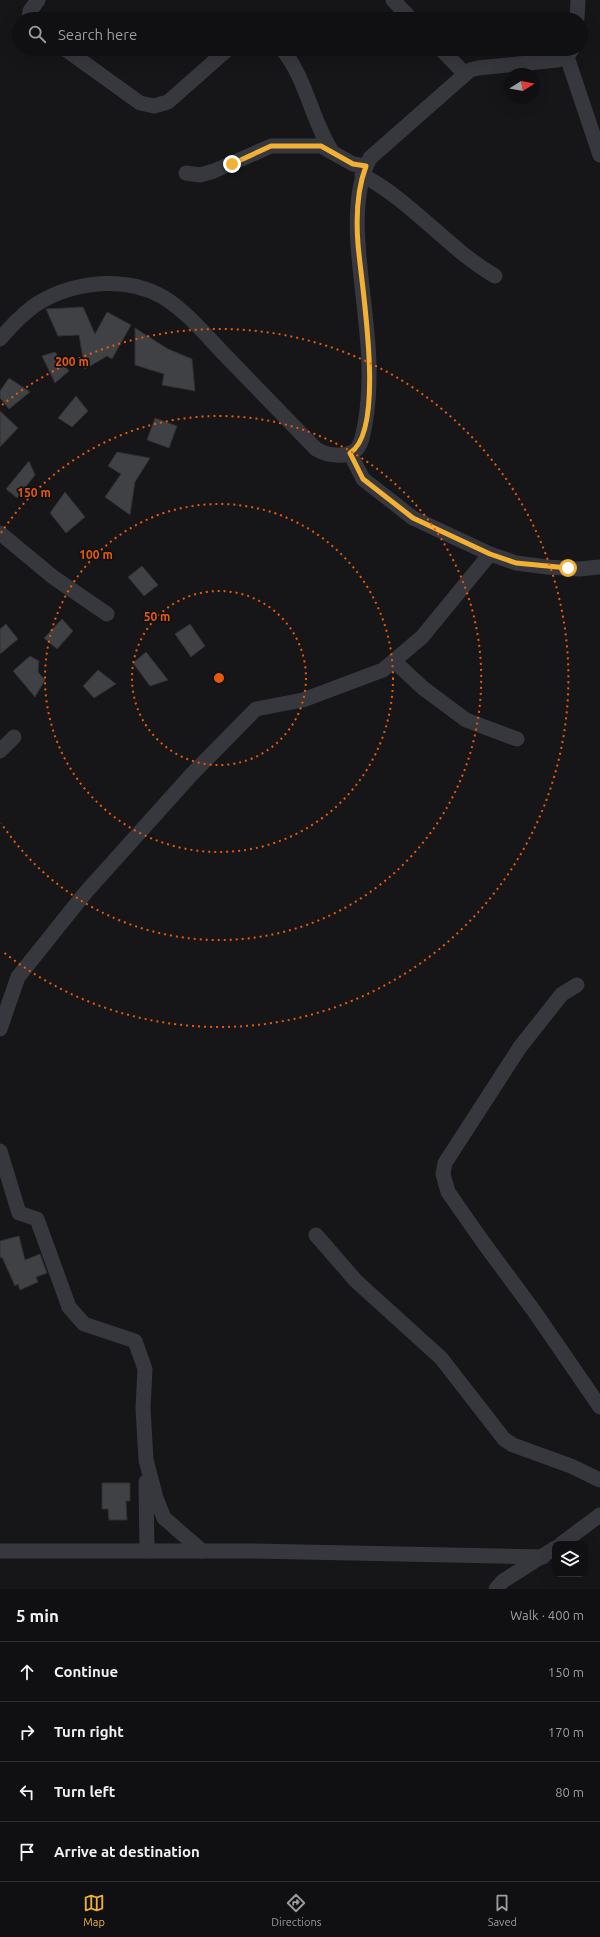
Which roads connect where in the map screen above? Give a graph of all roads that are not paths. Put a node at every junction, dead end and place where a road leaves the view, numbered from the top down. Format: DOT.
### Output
graph roads {
  1 [pos="38,0"];
  2 [pos="393,0"];
  3 [pos="578,0"];
  4 [pos="30,12"];
  5 [pos="404,12"];
  6 [pos="577,12"];
  7 [pos="75,56"];
  8 [pos="220,56"];
  9 [pos="288,56"];
  10 [pos="448,56"];
  11 [pos="565,56"];
  12 [pos="571,56"];
  13 [pos="465,74"];
  14 [pos="330,150"];
  15 [pos="600,155"];
  16 [pos="364,171"];
  17 [pos="186,172"];
  18 [pos="495,276"];
  19 [pos="0,339"];
  20 [pos="350,453"];
  21 [pos="0,533"];
  22 [pos="490,554"];
  23 [pos="600,567"];
  24 [pos="107,614"];
  25 [pos="394,661"];
  26 [pos="14,737"];
  27 [pos="517,739"];
  28 [pos="0,751"];
  29 [pos="577,985"];
  30 [pos="0,1030"];
  31 [pos="0,1151"];
  32 [pos="316,1235"];
  33 [pos="600,1406"];
  34 [pos="146,1460"];
  35 [pos="600,1480"];
  36 [pos="600,1515"];
  37 [pos="565,1541"];
  38 [pos="552,1550"];
  39 [pos="0,1551"];
  40 [pos="147,1551"];
  41 [pos="202,1551"];
  42 [pos="543,1557"];
  43 [pos="496,1589"];
  1 -- 4 [label="street"];
  2 -- 5 [label="street"];
  3 -- 6 [label="street"];
  7 -- 8 [label="street"];
  9 -- 14 [label="street"];
  10 -- 13 [label="street"];
  11 -- 13 [label="street"];
  12 -- 15 [label="street"];
  13 -- 16 [label="street"];
  14 -- 16 [label="street"];
  14 -- 17 [label="street"];
  16 -- 18 [label="street"];
  16 -- 20 [label="street"];
  19 -- 20 [label="street"];
  20 -- 22 [label="street"];
  21 -- 24 [label="street"];
  22 -- 23 [label="street"];
  22 -- 25 [label="street"];
  25 -- 27 [label="street"];
  25 -- 30 [label="street"];
  26 -- 28 [label="street"];
  29 -- 33 [label="street"];
  31 -- 34 [label="street"];
  32 -- 35 [label="street"];
  34 -- 40 [label="street"];
  34 -- 41 [label="street"];
  36 -- 37 [label="street"];
  38 -- 42 [label="street"];
  39 -- 40 [label="street"];
  40 -- 41 [label="street"];
  41 -- 42 [label="street"];
  42 -- 43 [label="street"];
}
